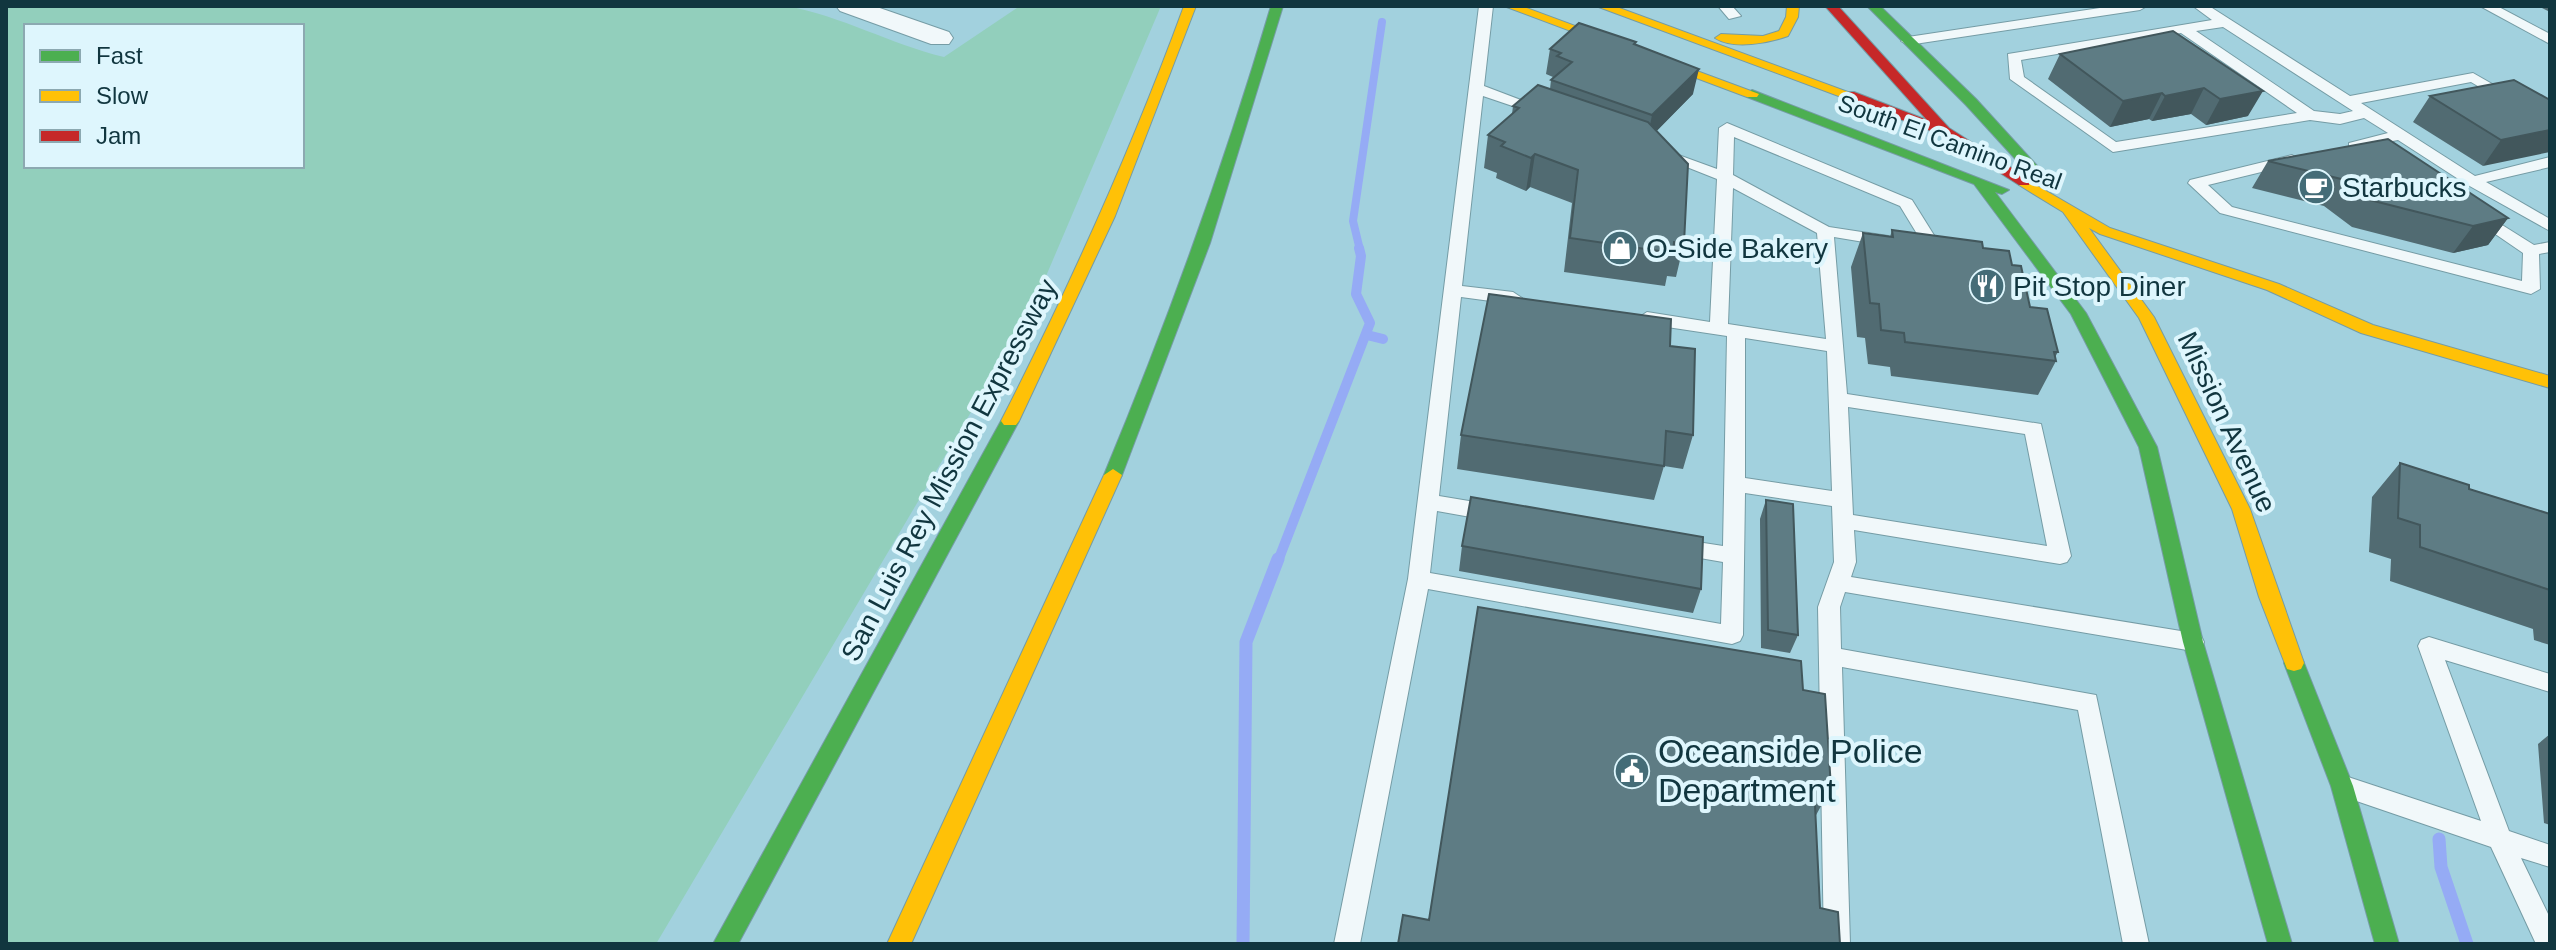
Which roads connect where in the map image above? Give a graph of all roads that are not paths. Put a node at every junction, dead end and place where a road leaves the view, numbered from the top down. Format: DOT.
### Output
graph roads {
  1 [pos="849,6"];
  2 [pos="1190,6"];
  3 [pos="1277,6"];
  4 [pos="1486,6"];
  5 [pos="1510,6"];
  6 [pos="1602,6"];
  7 [pos="1793,6"];
  8 [pos="1831,6"];
  9 [pos="1873,6"];
  10 [pos="2140,6"];
  11 [pos="2200,6"];
  12 [pos="2487,6"];
  13 [pos="2225,22"];
  14 [pos="2184,29"];
  15 [pos="1682,34"];
  16 [pos="940,38"];
  17 [pos="2550,40"];
  18 [pos="1908,41"];
  19 [pos="1478,89"];
  20 [pos="2348,101"];
  21 [pos="2365,113"];
  22 [pos="2310,115"];
  23 [pos="1565,120"];
  24 [pos="2550,123"];
  25 [pos="1944,131"];
  26 [pos="2401,135"];
  27 [pos="2363,144"];
  28 [pos="1652,151"];
  29 [pos="2333,151"];
  30 [pos="2302,158"];
  31 [pos="2389,160"];
  32 [pos="2550,162"];
  33 [pos="1725,177"];
  34 [pos="2472,181"];
  35 [pos="1980,182"];
  36 [pos="2466,210"];
  37 [pos="2070,212"];
  38 [pos="2546,219"];
  39 [pos="1825,231"];
  40 [pos="2550,247"];
  41 [pos="2531,251"];
  42 [pos="2273,287"];
  43 [pos="1453,290"];
  44 [pos="2345,300"];
  45 [pos="1532,301"];
  46 [pos="1625,315"];
  47 [pos="1727,330"];
  48 [pos="2405,340"];
  49 [pos="1836,346"];
  50 [pos="2550,366"];
  51 [pos="2550,382"];
  52 [pos="1839,399"];
  53 [pos="1735,484"];
  54 [pos="1428,502"];
  55 [pos="1843,510"];
  56 [pos="1520,518"];
  57 [pos="1657,543"];
  58 [pos="1733,556"];
  59 [pos="1419,579"];
  60 [pos="1839,583"];
  61 [pos="2193,642"];
  62 [pos="1832,656"];
  63 [pos="2550,683"];
  64 [pos="2342,786"];
  65 [pos="2499,838"];
  66 [pos="2550,856"];
  67 [pos="725,944"];
  68 [pos="899,944"];
  69 [pos="1347,944"];
  70 [pos="1837,944"];
  71 [pos="2136,944"];
  72 [pos="2280,944"];
  73 [pos="2387,944"];
  74 [pos="2549,944"];
  1 -- 16 [label="street"];
  2 -- 67 [label="main road, San Luis Rey Mission Expressway"];
  3 -- 68 [label="main road"];
  4 -- 19 [label="lane"];
  5 -- 35 [label="main road, South El Camino Real"];
  6 -- 15 [label="main road, South El Camino Real"];
  7 -- 15 [label="main road"];
  8 -- 25 [label="main road"];
  9 -- 18 [label="main road, Mission Avenue"];
  10 -- 18 [label="lane"];
  11 -- 13 [label="lane"];
  12 -- 17 [label="lane"];
  13 -- 14 [label="lane"];
  13 -- 20 [label="lane"];
  14 -- 22 [label="lane"];
  14 -- 22 [label="lane"];
  15 -- 25 [label="main road, South El Camino Real"];
  18 -- 37 [label="main road, Mission Avenue"];
  19 -- 23 [label="lane"];
  19 -- 43 [label="lane"];
  20 -- 21 [label="lane"];
  20 -- 24 [label="lane"];
  21 -- 22 [label="lane"];
  21 -- 26 [label="lane"];
  25 -- 35 [label="main road"];
  25 -- 37 [label="main road, South El Camino Real"];
  26 -- 27 [label="lane"];
  26 -- 34 [label="lane"];
  27 -- 29 [label="lane"];
  27 -- 31 [label="lane"];
  28 -- 33 [label="lane"];
  30 -- 41 [label="lane"];
  32 -- 34 [label="lane"];
  33 -- 39 [label="lane"];
  33 -- 39 [label="lane"];
  33 -- 47 [label="lane"];
  34 -- 38 [label="lane"];
  35 -- 37 [label="main road, South El Camino Real"];
  35 -- 61 [label="main road"];
  36 -- 41 [label="lane"];
  37 -- 42 [label="main road"];
  37 -- 64 [label="main road, Mission Avenue"];
  39 -- 49 [label="lane"];
  40 -- 41 [label="lane"];
  42 -- 44 [label="main road"];
  42 -- 48 [label="main road"];
  43 -- 45 [label="lane"];
  43 -- 54 [label="lane"];
  46 -- 47 [label="lane"];
  47 -- 49 [label="lane"];
  47 -- 53 [label="lane"];
  48 -- 50 [label="main road"];
  48 -- 51 [label="main road"];
  49 -- 52 [label="lane"];
  52 -- 55 [label="lane"];
  52 -- 55 [label="lane"];
  53 -- 55 [label="lane"];
  53 -- 58 [label="lane"];
  54 -- 56 [label="lane"];
  54 -- 59 [label="lane"];
  55 -- 60 [label="lane"];
  57 -- 58 [label="lane"];
  58 -- 59 [label="lane"];
  59 -- 69 [label="lane"];
  60 -- 61 [label="lane"];
  60 -- 62 [label="lane"];
  61 -- 72 [label="main road"];
  62 -- 70 [label="lane"];
  62 -- 71 [label="lane"];
  63 -- 65 [label="lane"];
  64 -- 65 [label="lane"];
  64 -- 73 [label="main road, Mission Avenue"];
  65 -- 66 [label="lane"];
  65 -- 74 [label="lane"];
}
